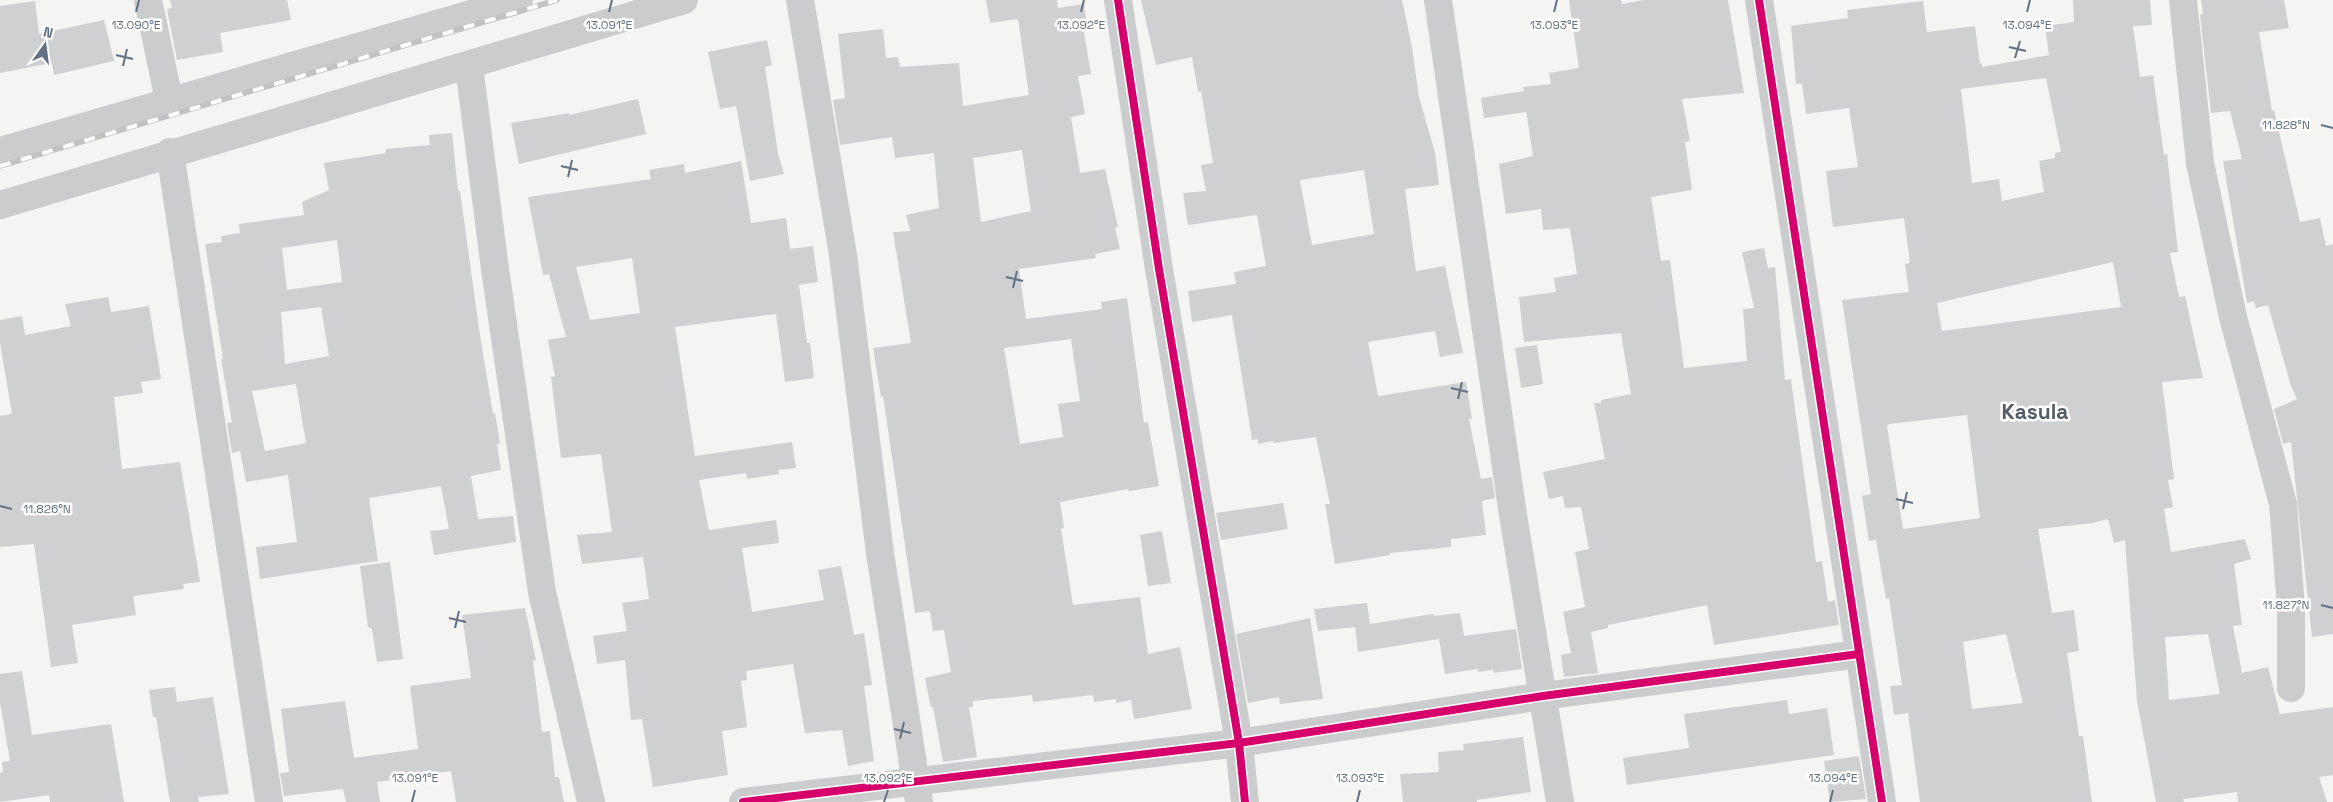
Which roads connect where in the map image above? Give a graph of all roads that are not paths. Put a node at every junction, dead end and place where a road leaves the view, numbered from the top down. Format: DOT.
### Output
graph roads {
  1 [pos="148,0"];
  2 [pos="519,0"];
  3 [pos="684,0"];
  4 [pos="800,0"];
  5 [pos="1118,0"];
  6 [pos="1438,0"];
  7 [pos="1759,0"];
  8 [pos="2184,0"];
  9 [pos="480,6"];
  10 [pos="469,66"];
  11 [pos="169,100"];
  12 [pos="0,151"];
  13 [pos="170,152"];
  14 [pos="0,205"];
  15 [pos="1859,654"];
  16 [pos="2291,688"];
  17 [pos="1543,696"];
  18 [pos="1239,743"];
  19 [pos="918,792"];
  20 [pos="269,802"];
  21 [pos="590,802"];
  22 [pos="743,802"];
  23 [pos="1245,802"];
  24 [pos="1560,802"];
  25 [pos="1882,802"];
  1 -- 11 [label="street"];
  2 -- 9 [label="street"];
  3 -- 10 [label="street"];
  4 -- 19 [label="street"];
  5 -- 18 [label="street"];
  6 -- 17 [label="street"];
  7 -- 15 [label="street"];
  8 -- 16 [label="street"];
  9 -- 11 [label="street"];
  10 -- 13 [label="street"];
  10 -- 21 [label="street"];
  11 -- 12 [label="street"];
  13 -- 14 [label="street"];
  13 -- 20 [label="street"];
  15 -- 17 [label="street"];
  15 -- 25 [label="street"];
  17 -- 18 [label="street"];
  17 -- 24 [label="street"];
  18 -- 19 [label="street"];
  18 -- 23 [label="street"];
  19 -- 22 [label="street"];
}
